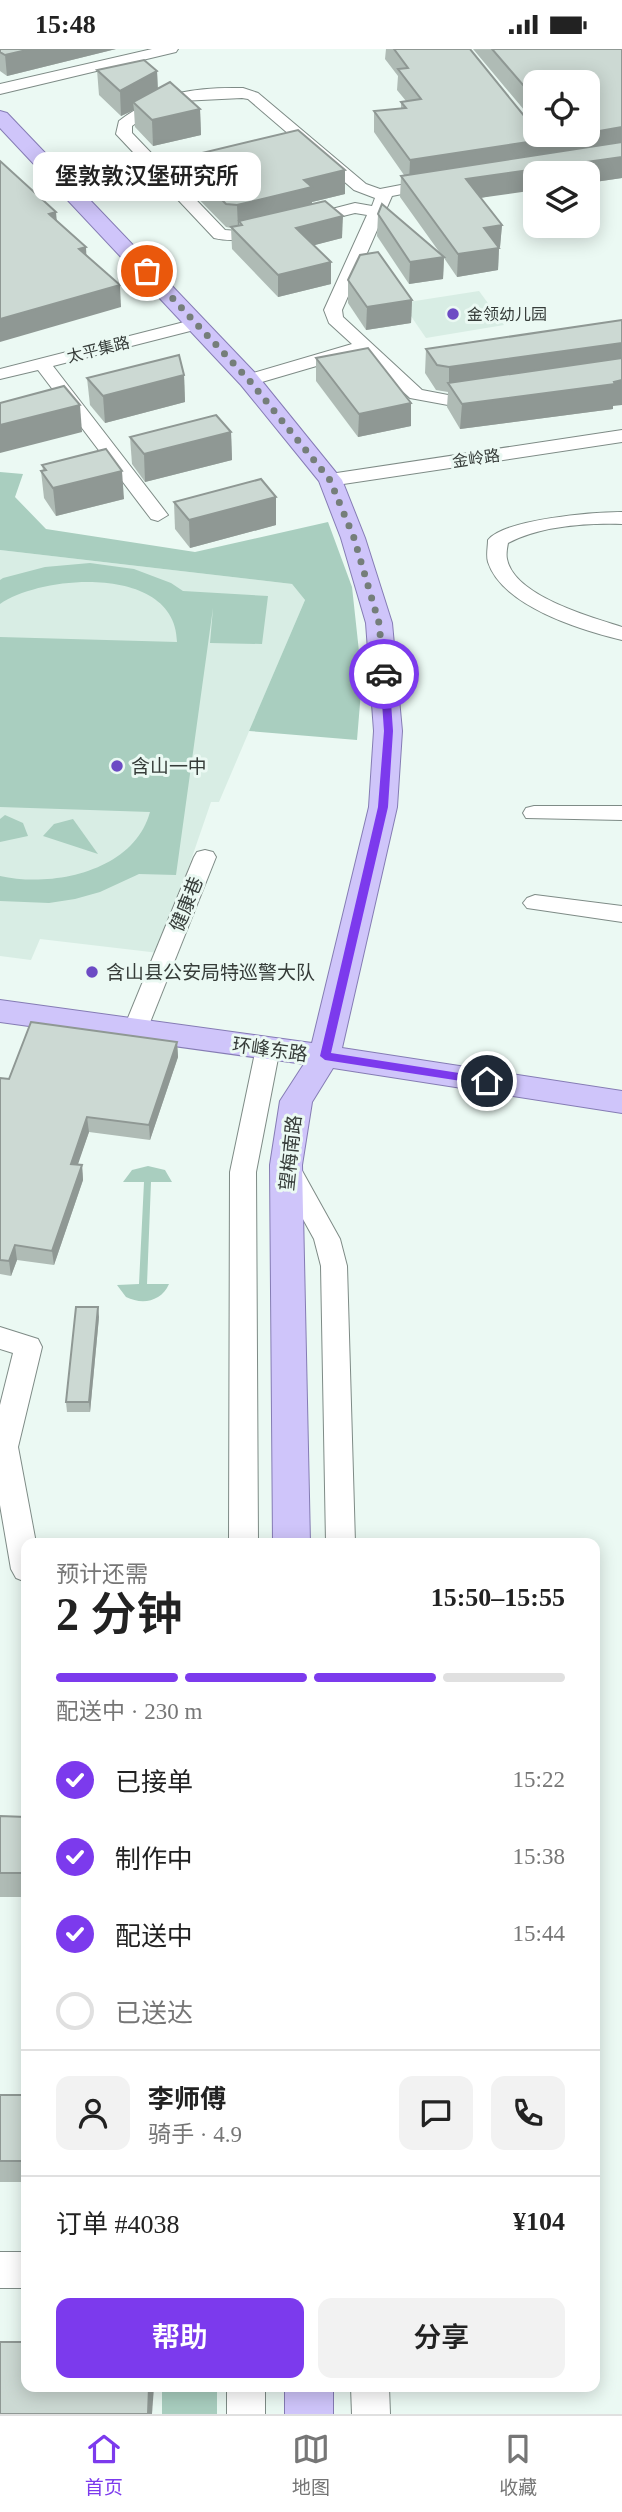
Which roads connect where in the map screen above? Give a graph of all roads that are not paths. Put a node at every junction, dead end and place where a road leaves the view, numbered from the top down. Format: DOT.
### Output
graph roads {
  1 [pos="171,49"];
  2 [pos="0,89"];
  3 [pos="4,126"];
  4 [pos="461,179"];
  5 [pos="380,204"];
  6 [pos="196,324"];
  7 [pos="364,347"];
  8 [pos="42,363"];
  9 [pos="0,374"];
  10 [pos="249,380"];
  11 [pos="502,393"];
  12 [pos="622,436"];
  13 [pos="330,480"];
  14 [pos="158,515"];
  15 [pos="622,518"];
  16 [pos="622,634"];
  17 [pos="534,813"];
  18 [pos="622,813"];
  19 [pos="205,857"];
  20 [pos="535,903"];
  21 [pos="622,913"];
  22 [pos="0,1011"];
  23 [pos="135,1030"];
  24 [pos="268,1048"];
  25 [pos="325,1056"];
  26 [pos="622,1102"];
  27 [pos="286,1165"];
  28 [pos="0,1338"];
  29 [pos="243,1538"];
  30 [pos="292,1538"];
  31 [pos="341,1538"];
  32 [pos="21,1541"];
  33 [pos="0,2270"];
  34 [pos="21,2270"];
  35 [pos="246,2392"];
  36 [pos="309,2392"];
  37 [pos="370,2392"];
  38 [pos="246,2414"];
  39 [pos="309,2414"];
  40 [pos="371,2414"];
  1 -- 2 [label="street"];
  3 -- 6 [label="main road, 望梅南路"];
  4 -- 5 [label="street"];
  5 -- 5 [label="street"];
  5 -- 7 [label="street"];
  6 -- 8 [label="street, 太平集路"];
  6 -- 10 [label="main road, 望梅南路"];
  7 -- 10 [label="street"];
  7 -- 11 [label="street"];
  8 -- 9 [label="street, 太平集路"];
  8 -- 14 [label="street"];
  10 -- 13 [label="main road, 望梅南路"];
  12 -- 13 [label="street, 金岭路"];
  13 -- 25 [label="main road, 望梅南路"];
  15 -- 16 [label="street"];
  17 -- 18 [label="street"];
  19 -- 23 [label="street, 健康巷"];
  20 -- 21 [label="street"];
  22 -- 23 [label="main road, 环峰东路"];
  23 -- 24 [label="main road, 环峰东路"];
  24 -- 25 [label="main road, 环峰东路"];
  24 -- 29 [label="street"];
  25 -- 26 [label="main road, 环峰东路"];
  25 -- 27 [label="main road, 望梅南路"];
  27 -- 30 [label="main road, 望梅南路"];
  27 -- 31 [label="street"];
  28 -- 32 [label="street"];
  33 -- 34 [label="street"];
  35 -- 38 [label="street"];
  36 -- 39 [label="main road"];
  37 -- 40 [label="street"];
}
